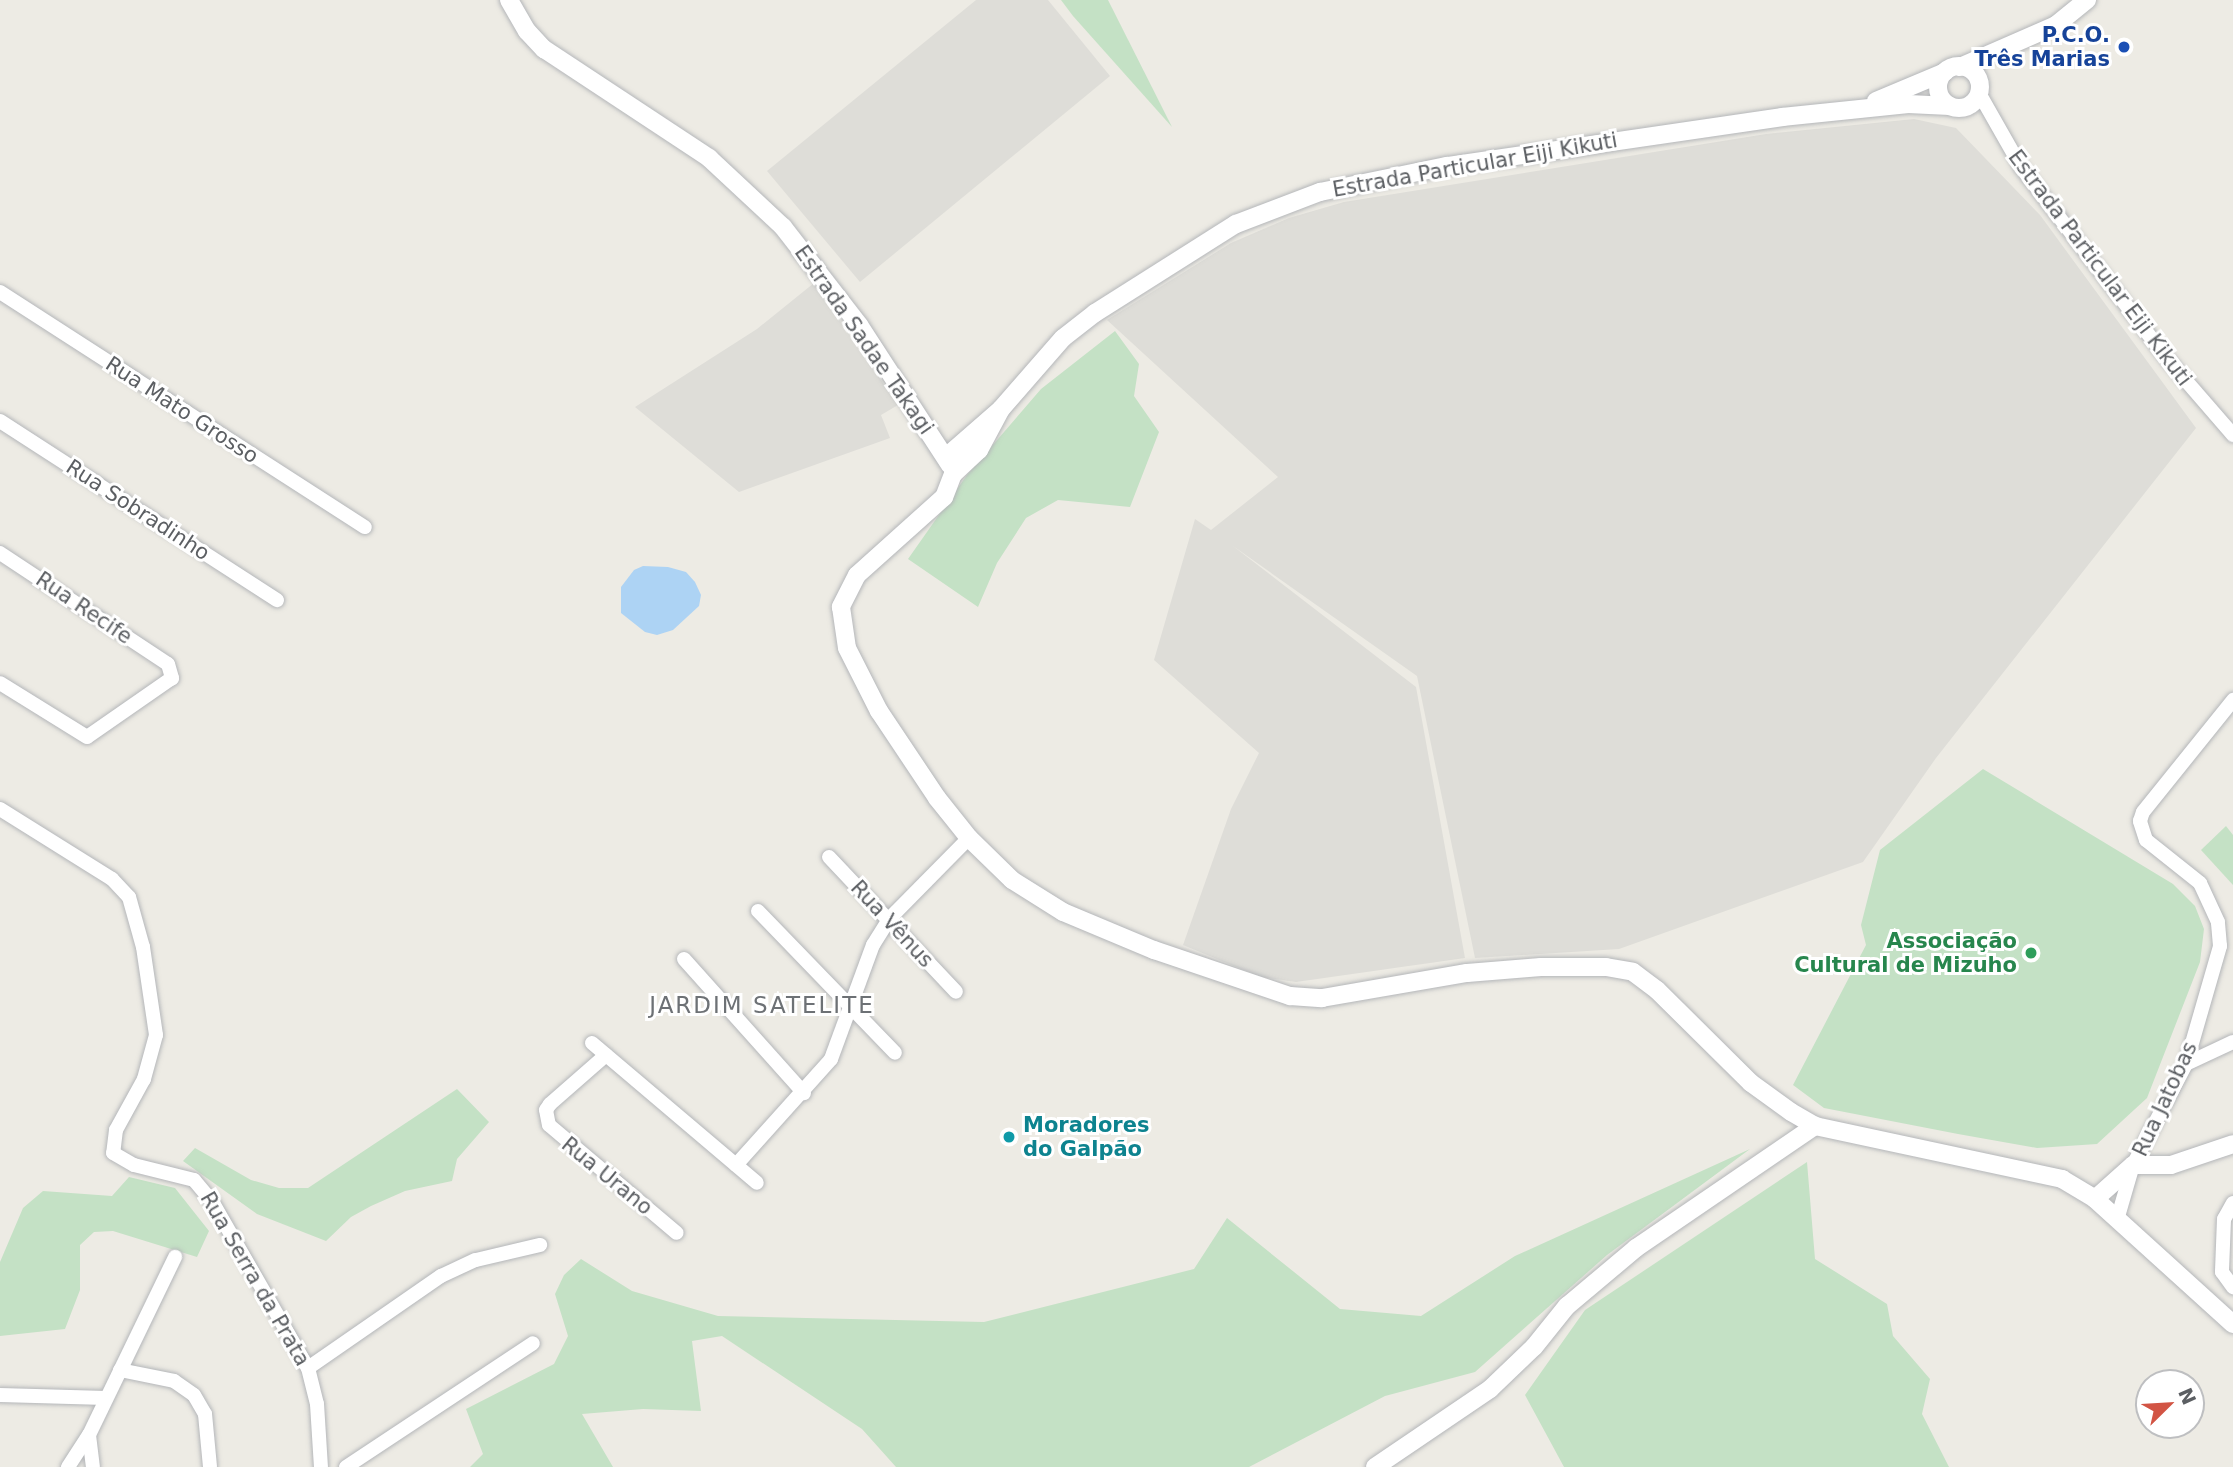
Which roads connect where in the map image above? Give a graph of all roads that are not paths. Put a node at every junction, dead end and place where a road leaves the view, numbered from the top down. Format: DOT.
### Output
graph roads {
  1 [pos="509,0"];
  2 [pos="2087,0"];
  3 [pos="1998,53"];
  4 [pos="1952,69"];
  5 [pos="1979,88"];
  6 [pos="1950,106"];
  7 [pos="1853,109"];
  8 [pos="0,292"];
  9 [pos="1001,409"];
  10 [pos="0,421"];
  11 [pos="2233,435"];
  12 [pos="946,457"];
  13 [pos="953,474"];
  14 [pos="365,527"];
  15 [pos="0,552"];
  16 [pos="277,600"];
  17 [pos="0,683"];
  18 [pos="2233,700"];
  19 [pos="3,811"];
  20 [pos="969,838"];
  21 [pos="829,857"];
  22 [pos="758,911"];
  23 [pos="888,919"];
  24 [pos="684,959"];
  25 [pos="956,992"];
  26 [pos="850,1006"];
  27 [pos="2233,1042"];
  28 [pos="592,1043"];
  29 [pos="895,1053"];
  30 [pos="606,1055"];
  31 [pos="2186,1064"];
  32 [pos="804,1093"];
  33 [pos="1815,1126"];
  34 [pos="2233,1144"];
  35 [pos="736,1165"];
  36 [pos="2133,1165"];
  37 [pos="757,1183"];
  38 [pos="2095,1199"];
  39 [pos="2233,1203"];
  40 [pos="2117,1220"];
  41 [pos="677,1233"];
  42 [pos="540,1245"];
  43 [pos="175,1257"];
  44 [pos="2232,1287"];
  45 [pos="2233,1324"];
  46 [pos="533,1343"];
  47 [pos="307,1368"];
  48 [pos="120,1370"];
  49 [pos="0,1395"];
  50 [pos="106,1398"];
  51 [pos="89,1435"];
  52 [pos="68,1467"];
  53 [pos="93,1467"];
  54 [pos="209,1467"];
  55 [pos="321,1467"];
  56 [pos="346,1467"];
  57 [pos="1375,1467"];
  1 -- 12 [label="street, Estrada Sadae Takagi"];
  2 -- 3 [label="street, Estrada Particular Eiji Kikuti"];
  3 -- 4 [label="street, Estrada Particular Eiji Kikuti"];
  3 -- 5 [label="street"];
  4 -- 5 [label="street"];
  4 -- 6 [label="street"];
  4 -- 7 [label="street, Estrada Particular Eiji Kikuti"];
  5 -- 6 [label="street"];
  5 -- 11 [label="street, Estrada Particular Eiji Kikuti"];
  6 -- 7 [label="street, Estrada Particular Eiji Kikuti"];
  7 -- 9 [label="street, Estrada Particular Eiji Kikuti"];
  8 -- 14 [label="street, Rua Mato Grosso"];
  9 -- 12 [label="street, Estrada Particular Eiji Kikuti"];
  9 -- 13 [label="street, Estrada Particular Eiji Kikuti"];
  10 -- 16 [label="street, Rua Sobradinho"];
  12 -- 13 [label="street, Estrada Sadae Takagi"];
  13 -- 20 [label="street, Estrada Particular Eiji Kikuti"];
  15 -- 17 [label="street, Rua Recife"];
  18 -- 31 [label="street, Rua Jatobas"];
  19 -- 47 [label="street, Rua Serra da Prata"];
  20 -- 23 [label="street"];
  20 -- 33 [label="street, Estrada Particular Eiji Kikuti"];
  21 -- 23 [label="street, Rua Vênus"];
  22 -- 26 [label="street"];
  23 -- 25 [label="street, Rua Vênus"];
  23 -- 26 [label="street"];
  24 -- 32 [label="street"];
  26 -- 29 [label="street"];
  26 -- 32 [label="street"];
  27 -- 31 [label="street"];
  28 -- 30 [label="street"];
  30 -- 35 [label="street"];
  30 -- 41 [label="street, Rua Urano"];
  31 -- 36 [label="street, Rua Jatobas"];
  32 -- 35 [label="street"];
  33 -- 38 [label="street, Estrada Particular Eiji Kikuti"];
  33 -- 57 [label="street"];
  34 -- 36 [label="street"];
  35 -- 37 [label="street"];
  36 -- 38 [label="street, Rua Jatobas"];
  36 -- 40 [label="street, Rua Jatobas"];
  38 -- 40 [label="street, Estrada Particular Eiji Kikuti"];
  39 -- 44 [label="street"];
  40 -- 45 [label="street, Estrada Particular Eiji Kikuti"];
  42 -- 47 [label="street"];
  43 -- 48 [label="street"];
  46 -- 56 [label="street"];
  47 -- 55 [label="street, Rua Serra da Prata"];
  48 -- 50 [label="street"];
  48 -- 54 [label="street"];
  49 -- 50 [label="street"];
  50 -- 51 [label="street"];
  51 -- 52 [label="street"];
  51 -- 53 [label="street"];
}
